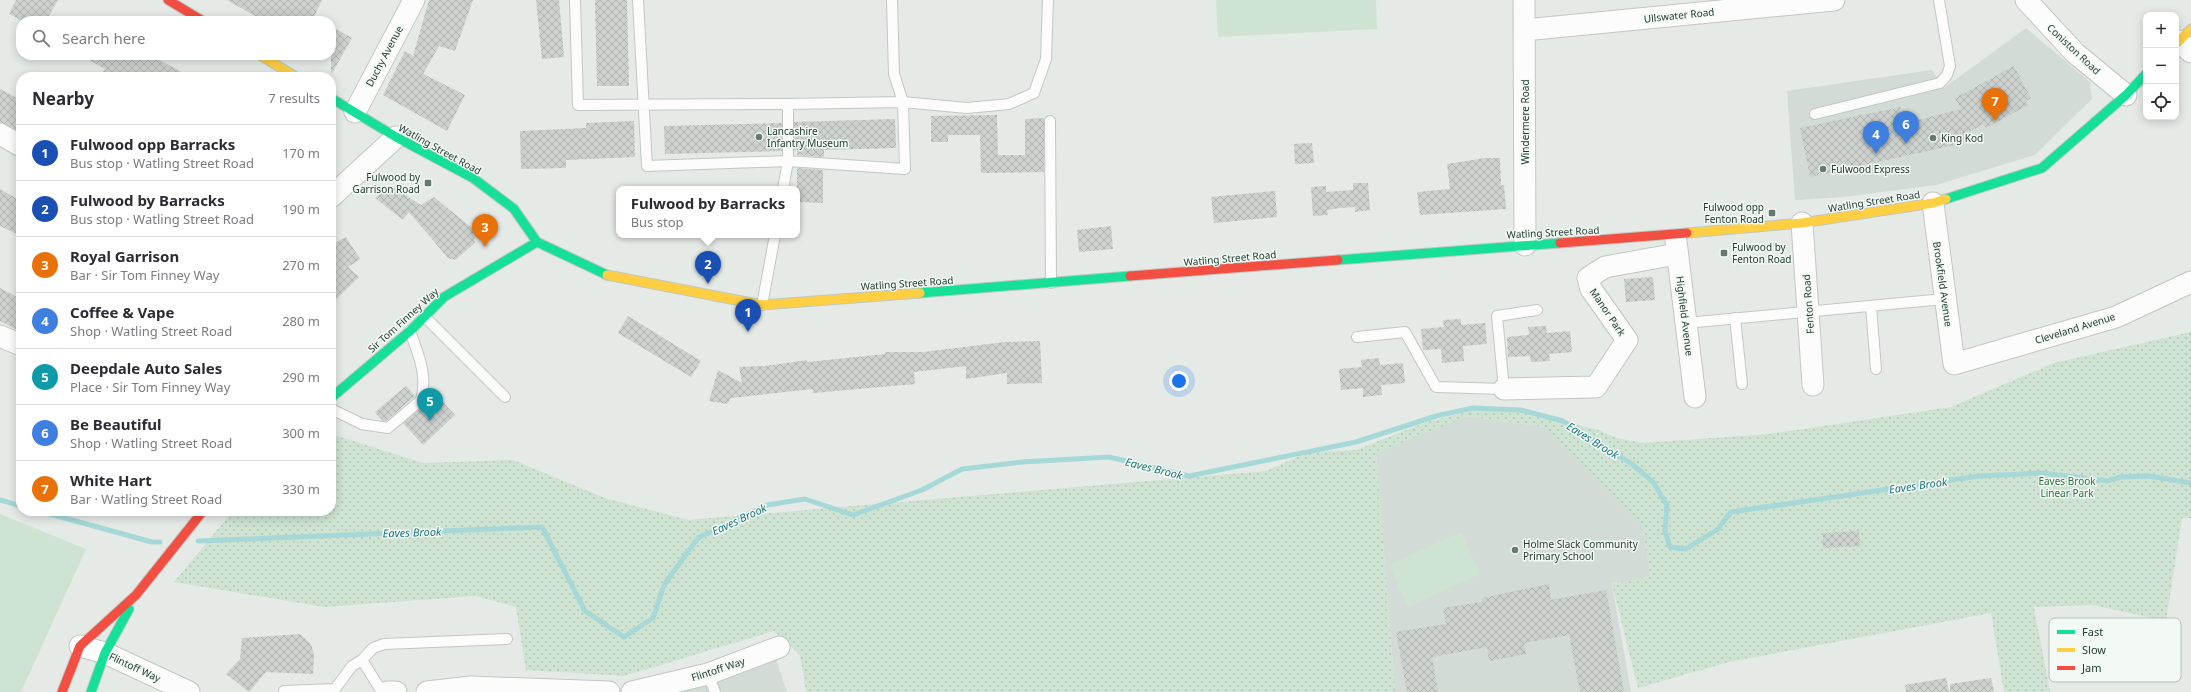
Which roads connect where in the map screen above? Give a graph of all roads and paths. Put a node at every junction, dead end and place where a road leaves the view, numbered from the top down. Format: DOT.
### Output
graph roads {
  1 [pos="168,0"];
  2 [pos="414,0"];
  3 [pos="575,0"];
  4 [pos="638,0"];
  5 [pos="892,0"];
  6 [pos="1048,0"];
  7 [pos="1524,0"];
  8 [pos="1834,0"];
  9 [pos="1939,0"];
  10 [pos="2026,0"];
  11 [pos="195,16"];
  12 [pos="1524,30"];
  13 [pos="268,60"];
  14 [pos="288,72"];
  15 [pos="2143,77"];
  16 [pos="2126,95"];
  17 [pos="336,101"];
  18 [pos="903,102"];
  19 [pos="643,103"];
  20 [pos="788,104"];
  21 [pos="355,112"];
  22 [pos="1815,114"];
  23 [pos="1050,121"];
  24 [pos="0,134"];
  25 [pos="396,137"];
  26 [pos="16,143"];
  27 [pos="788,161"];
  28 [pos="784,186"];
  29 [pos="336,192"];
  30 [pos="1933,203"];
  31 [pos="1802,223"];
  32 [pos="774,238"];
  33 [pos="537,242"];
  34 [pos="1525,244"];
  35 [pos="1676,244"];
  36 [pos="2191,282"];
  37 [pos="1051,283"];
  38 [pos="1944,299"];
  39 [pos="762,305"];
  40 [pos="1871,306"];
  41 [pos="1537,310"];
  42 [pos="1808,312"];
  43 [pos="424,316"];
  44 [pos="1735,318"];
  45 [pos="1686,323"];
  46 [pos="410,331"];
  47 [pos="0,336"];
  48 [pos="1357,337"];
  49 [pos="16,343"];
  50 [pos="1954,364"];
  51 [pos="1876,369"];
  52 [pos="1742,384"];
  53 [pos="1813,385"];
  54 [pos="1504,389"];
  55 [pos="336,394"];
  56 [pos="505,397"];
  57 [pos="1695,397"];
  58 [pos="336,411"];
  59 [pos="199,516"];
  60 [pos="136,595"];
  61 [pos="507,639"];
  62 [pos="80,646"];
  63 [pos="779,647"];
  64 [pos="105,653"];
  65 [pos="362,660"];
  66 [pos="712,683"];
  67 [pos="284,691"];
  68 [pos="62,692"];
  69 [pos="91,692"];
  70 [pos="189,692"];
  71 [pos="382,692"];
  72 [pos="387,692"];
  73 [pos="396,692"];
  74 [pos="428,692"];
  75 [pos="609,692"];
  76 [pos="632,692"];
  1 -- 11 [label="main road"];
  2 -- 21 [label="street, Duchy Avenue"];
  3 -- 19 [label="lane"];
  4 -- 19 [label="lane"];
  5 -- 18 [label="lane"];
  6 -- 18 [label="lane"];
  7 -- 12 [label="street, Windermere Road"];
  8 -- 12 [label="street, Ullswater Road"];
  9 -- 22 [label="lane"];
  10 -- 16 [label="street, Coniston Road"];
  12 -- 34 [label="street, Windermere Road"];
  13 -- 14 [label="main road"];
  15 -- 16 [label="main road, Watling Street Road"];
  16 -- 30 [label="main road, Watling Street Road"];
  17 -- 21 [label="main road, Watling Street Road"];
  18 -- 20 [label="lane"];
  18 -- 27 [label="lane"];
  19 -- 20 [label="lane"];
  19 -- 27 [label="lane"];
  20 -- 27 [label="lane"];
  21 -- 25 [label="main road, Watling Street Road"];
  23 -- 37 [label="lane"];
  24 -- 26 [label="street"];
  25 -- 29 [label="street"];
  25 -- 33 [label="main road, Watling Street Road"];
  27 -- 28 [label="lane"];
  30 -- 31 [label="main road, Watling Street Road"];
  30 -- 38 [label="street, Brookfield Avenue"];
  31 -- 35 [label="main road, Watling Street Road"];
  31 -- 42 [label="street, Fenton Road"];
  32 -- 39 [label="lane"];
  33 -- 39 [label="main road, Watling Street Road"];
  33 -- 43 [label="main road, Sir Tom Finney Way"];
  34 -- 35 [label="main road, Watling Street Road"];
  34 -- 37 [label="main road, Watling Street Road"];
  35 -- 45 [label="street, Highfield Avenue"];
  35 -- 54 [label="street, Manor Park"];
  36 -- 50 [label="street, Cleveland Avenue"];
  37 -- 39 [label="main road, Watling Street Road"];
  38 -- 40 [label="lane"];
  38 -- 50 [label="street, Brookfield Avenue"];
  40 -- 42 [label="lane"];
  40 -- 51 [label="lane"];
  41 -- 54 [label="lane"];
  42 -- 44 [label="lane"];
  42 -- 53 [label="street, Fenton Road"];
  43 -- 46 [label="main road, Sir Tom Finney Way"];
  43 -- 56 [label="lane"];
  44 -- 45 [label="lane"];
  44 -- 52 [label="lane"];
  45 -- 57 [label="street, Highfield Avenue"];
  46 -- 55 [label="main road, Sir Tom Finney Way"];
  46 -- 58 [label="lane"];
  47 -- 49 [label="street"];
  48 -- 54 [label="lane, Manor Park"];
  59 -- 60 [label="main road"];
  60 -- 62 [label="main road"];
  60 -- 64 [label="main road"];
  61 -- 65 [label="lane"];
  62 -- 64 [label="street, Flintoff Way"];
  62 -- 68 [label="main road"];
  63 -- 66 [label="street, Flintoff Way"];
  64 -- 69 [label="main road"];
  64 -- 70 [label="street, Flintoff Way"];
  65 -- 67 [label="lane"];
  65 -- 71 [label="lane"];
  66 -- 76 [label="street, Flintoff Way"];
  72 -- 73 [label="street"];
  74 -- 75 [label="street"];
}
